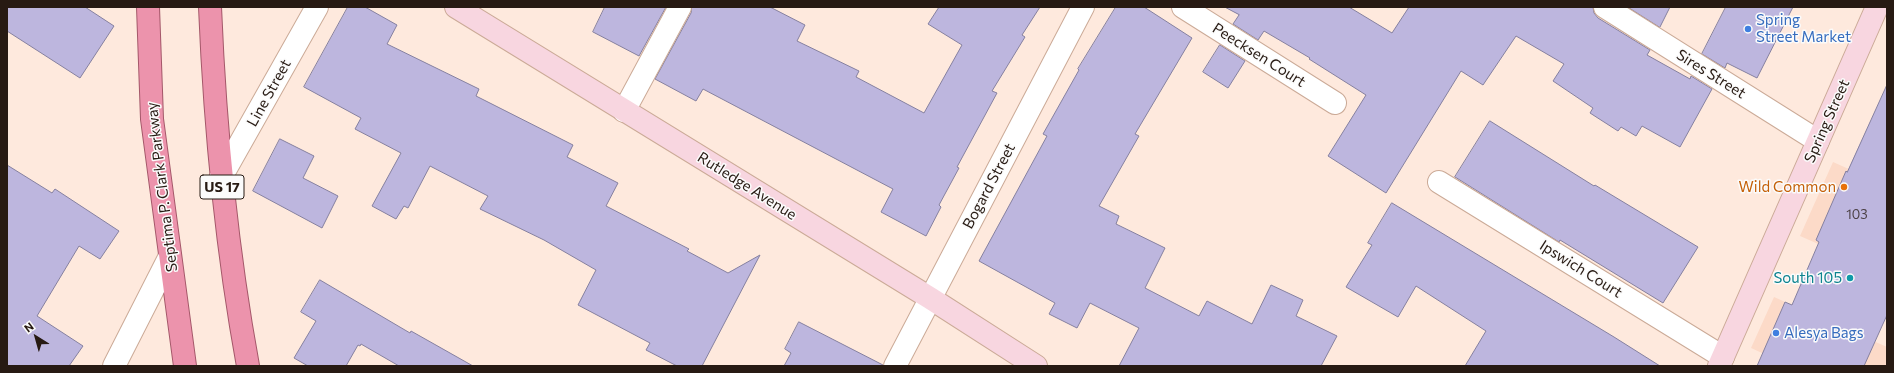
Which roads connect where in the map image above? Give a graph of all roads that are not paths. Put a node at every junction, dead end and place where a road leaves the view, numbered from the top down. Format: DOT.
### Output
graph roads {
  1 [pos="148,7"];
  2 [pos="210,7"];
  3 [pos="318,7"];
  4 [pos="456,7"];
  5 [pos="680,7"];
  6 [pos="1083,7"];
  7 [pos="1183,7"];
  8 [pos="1605,7"];
  9 [pos="1877,7"];
  10 [pos="1334,103"];
  11 [pos="624,111"];
  12 [pos="1818,141"];
  13 [pos="220,179"];
  14 [pos="1439,182"];
  15 [pos="170,256"];
  16 [pos="930,298"];
  17 [pos="1721,361"];
  18 [pos="114,366"];
  19 [pos="185,366"];
  20 [pos="248,366"];
  21 [pos="895,366"];
  22 [pos="1036,366"];
  1 -- 15 [label="highway, Septima P. Clark Parkway"];
  2 -- 13 [label="highway, US 17"];
  3 -- 13 [label="street, Line Street"];
  4 -- 11 [label="main road, Rutledge Avenue"];
  5 -- 11 [label="street"];
  6 -- 16 [label="street, Bogard Street"];
  7 -- 10 [label="street, Peecksen Court"];
  8 -- 12 [label="street, Sires Street"];
  9 -- 12 [label="main road, Spring Street"];
  11 -- 16 [label="main road, Rutledge Avenue"];
  12 -- 17 [label="main road, Spring Street"];
  13 -- 20 [label="highway, US 17"];
  14 -- 17 [label="street, Ipswich Court"];
  15 -- 18 [label="street"];
  15 -- 19 [label="highway, Septima P. Clark Parkway"];
  16 -- 21 [label="street, Bogard Street"];
  16 -- 22 [label="main road, Rutledge Avenue"];
}
